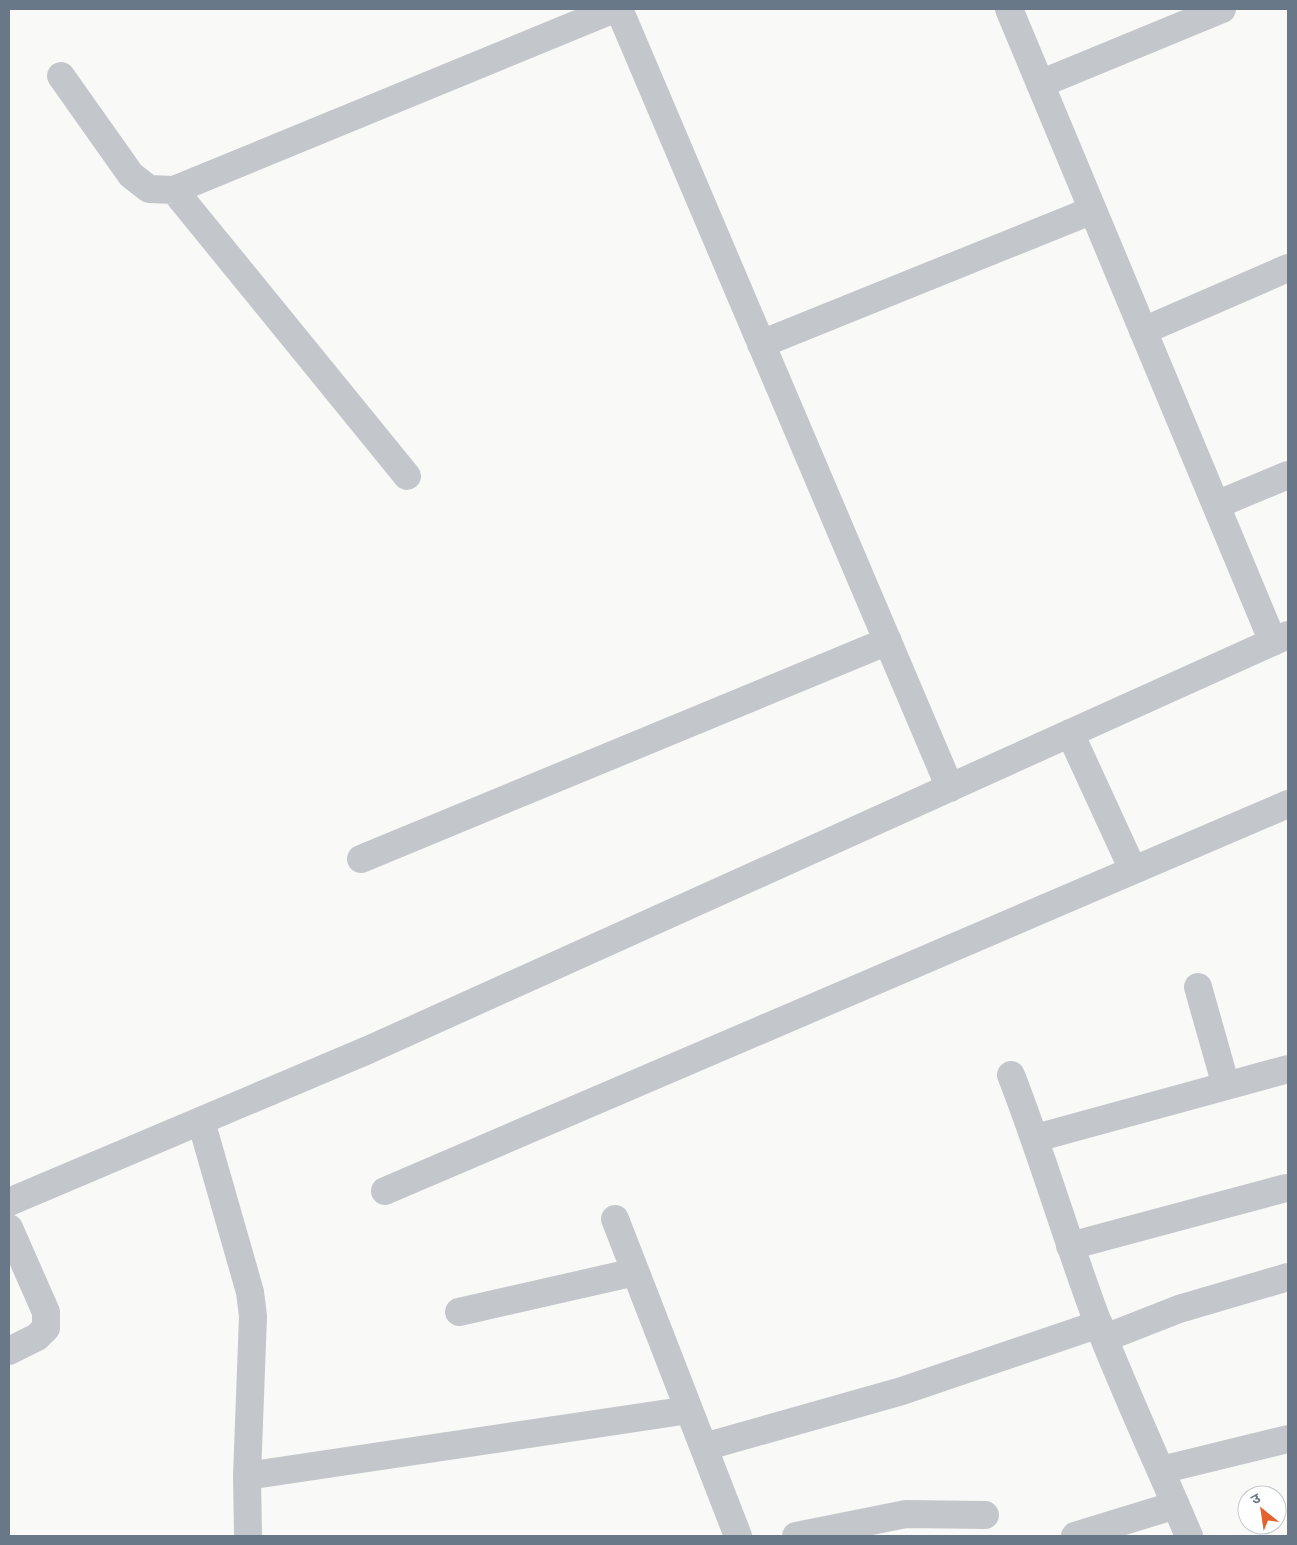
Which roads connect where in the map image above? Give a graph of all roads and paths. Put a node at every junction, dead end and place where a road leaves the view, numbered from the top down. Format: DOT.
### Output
graph roads {
  1 [pos="614,9"];
  2 [pos="619,9"];
  3 [pos="1009,9"];
  4 [pos="1222,9"];
  5 [pos="61,76"];
  6 [pos="1040,84"];
  7 [pos="174,190"];
  8 [pos="1093,210"];
  9 [pos="1288,268"];
  10 [pos="1143,331"];
  11 [pos="761,344"];
  12 [pos="1288,475"];
  13 [pos="408,476"];
  14 [pos="1216,505"];
  15 [pos="1280,638"];
  16 [pos="888,641"];
  17 [pos="1070,734"];
  18 [pos="950,788"];
  19 [pos="1288,804"];
  20 [pos="360,859"];
  21 [pos="1133,870"];
  22 [pos="1198,987"];
  23 [pos="1288,1069"];
  24 [pos="1011,1075"];
  25 [pos="1226,1086"];
  26 [pos="201,1121"];
  27 [pos="1036,1138"];
  28 [pos="1286,1188"];
  29 [pos="385,1191"];
  30 [pos="9,1202"];
  31 [pos="615,1219"];
  32 [pos="9,1228"];
  33 [pos="1070,1246"];
  34 [pos="636,1272"];
  35 [pos="1288,1277"];
  36 [pos="459,1312"];
  37 [pos="1102,1331"];
  38 [pos="9,1351"];
  39 [pos="689,1410"];
  40 [pos="1288,1439"];
  41 [pos="704,1447"];
  42 [pos="1161,1470"];
  43 [pos="247,1476"];
  44 [pos="1176,1505"];
  45 [pos="984,1515"];
  46 [pos="248,1536"];
  47 [pos="738,1536"];
  48 [pos="796,1536"];
  49 [pos="1075,1536"];
  50 [pos="1189,1536"];
  1 -- 7 [label="street"];
  2 -- 11 [label="street"];
  3 -- 6 [label="street"];
  4 -- 6 [label="street"];
  5 -- 7 [label="street"];
  6 -- 8 [label="street"];
  7 -- 13 [label="street"];
  8 -- 10 [label="street"];
  8 -- 11 [label="street"];
  9 -- 10 [label="street"];
  10 -- 14 [label="street"];
  11 -- 16 [label="street"];
  12 -- 14 [label="street"];
  14 -- 15 [label="street"];
  15 -- 17 [label="street"];
  16 -- 18 [label="street"];
  16 -- 20 [label="street"];
  17 -- 18 [label="street"];
  17 -- 21 [label="street"];
  18 -- 26 [label="street"];
  19 -- 21 [label="street"];
  21 -- 29 [label="street"];
  22 -- 25 [label="street"];
  23 -- 25 [label="street"];
  24 -- 27 [label="street"];
  25 -- 27 [label="street"];
  26 -- 30 [label="street"];
  26 -- 43 [label="street"];
  27 -- 33 [label="street"];
  28 -- 33 [label="street"];
  31 -- 34 [label="street"];
  32 -- 38 [label="street"];
  33 -- 37 [label="street"];
  34 -- 36 [label="street"];
  34 -- 39 [label="street"];
  35 -- 37 [label="street"];
  37 -- 41 [label="street"];
  37 -- 42 [label="street"];
  39 -- 41 [label="street"];
  39 -- 43 [label="street"];
  40 -- 42 [label="street"];
  41 -- 47 [label="street"];
  42 -- 44 [label="street"];
  43 -- 46 [label="street"];
  44 -- 49 [label="street"];
  44 -- 50 [label="street"];
  45 -- 48 [label="street"];
}
